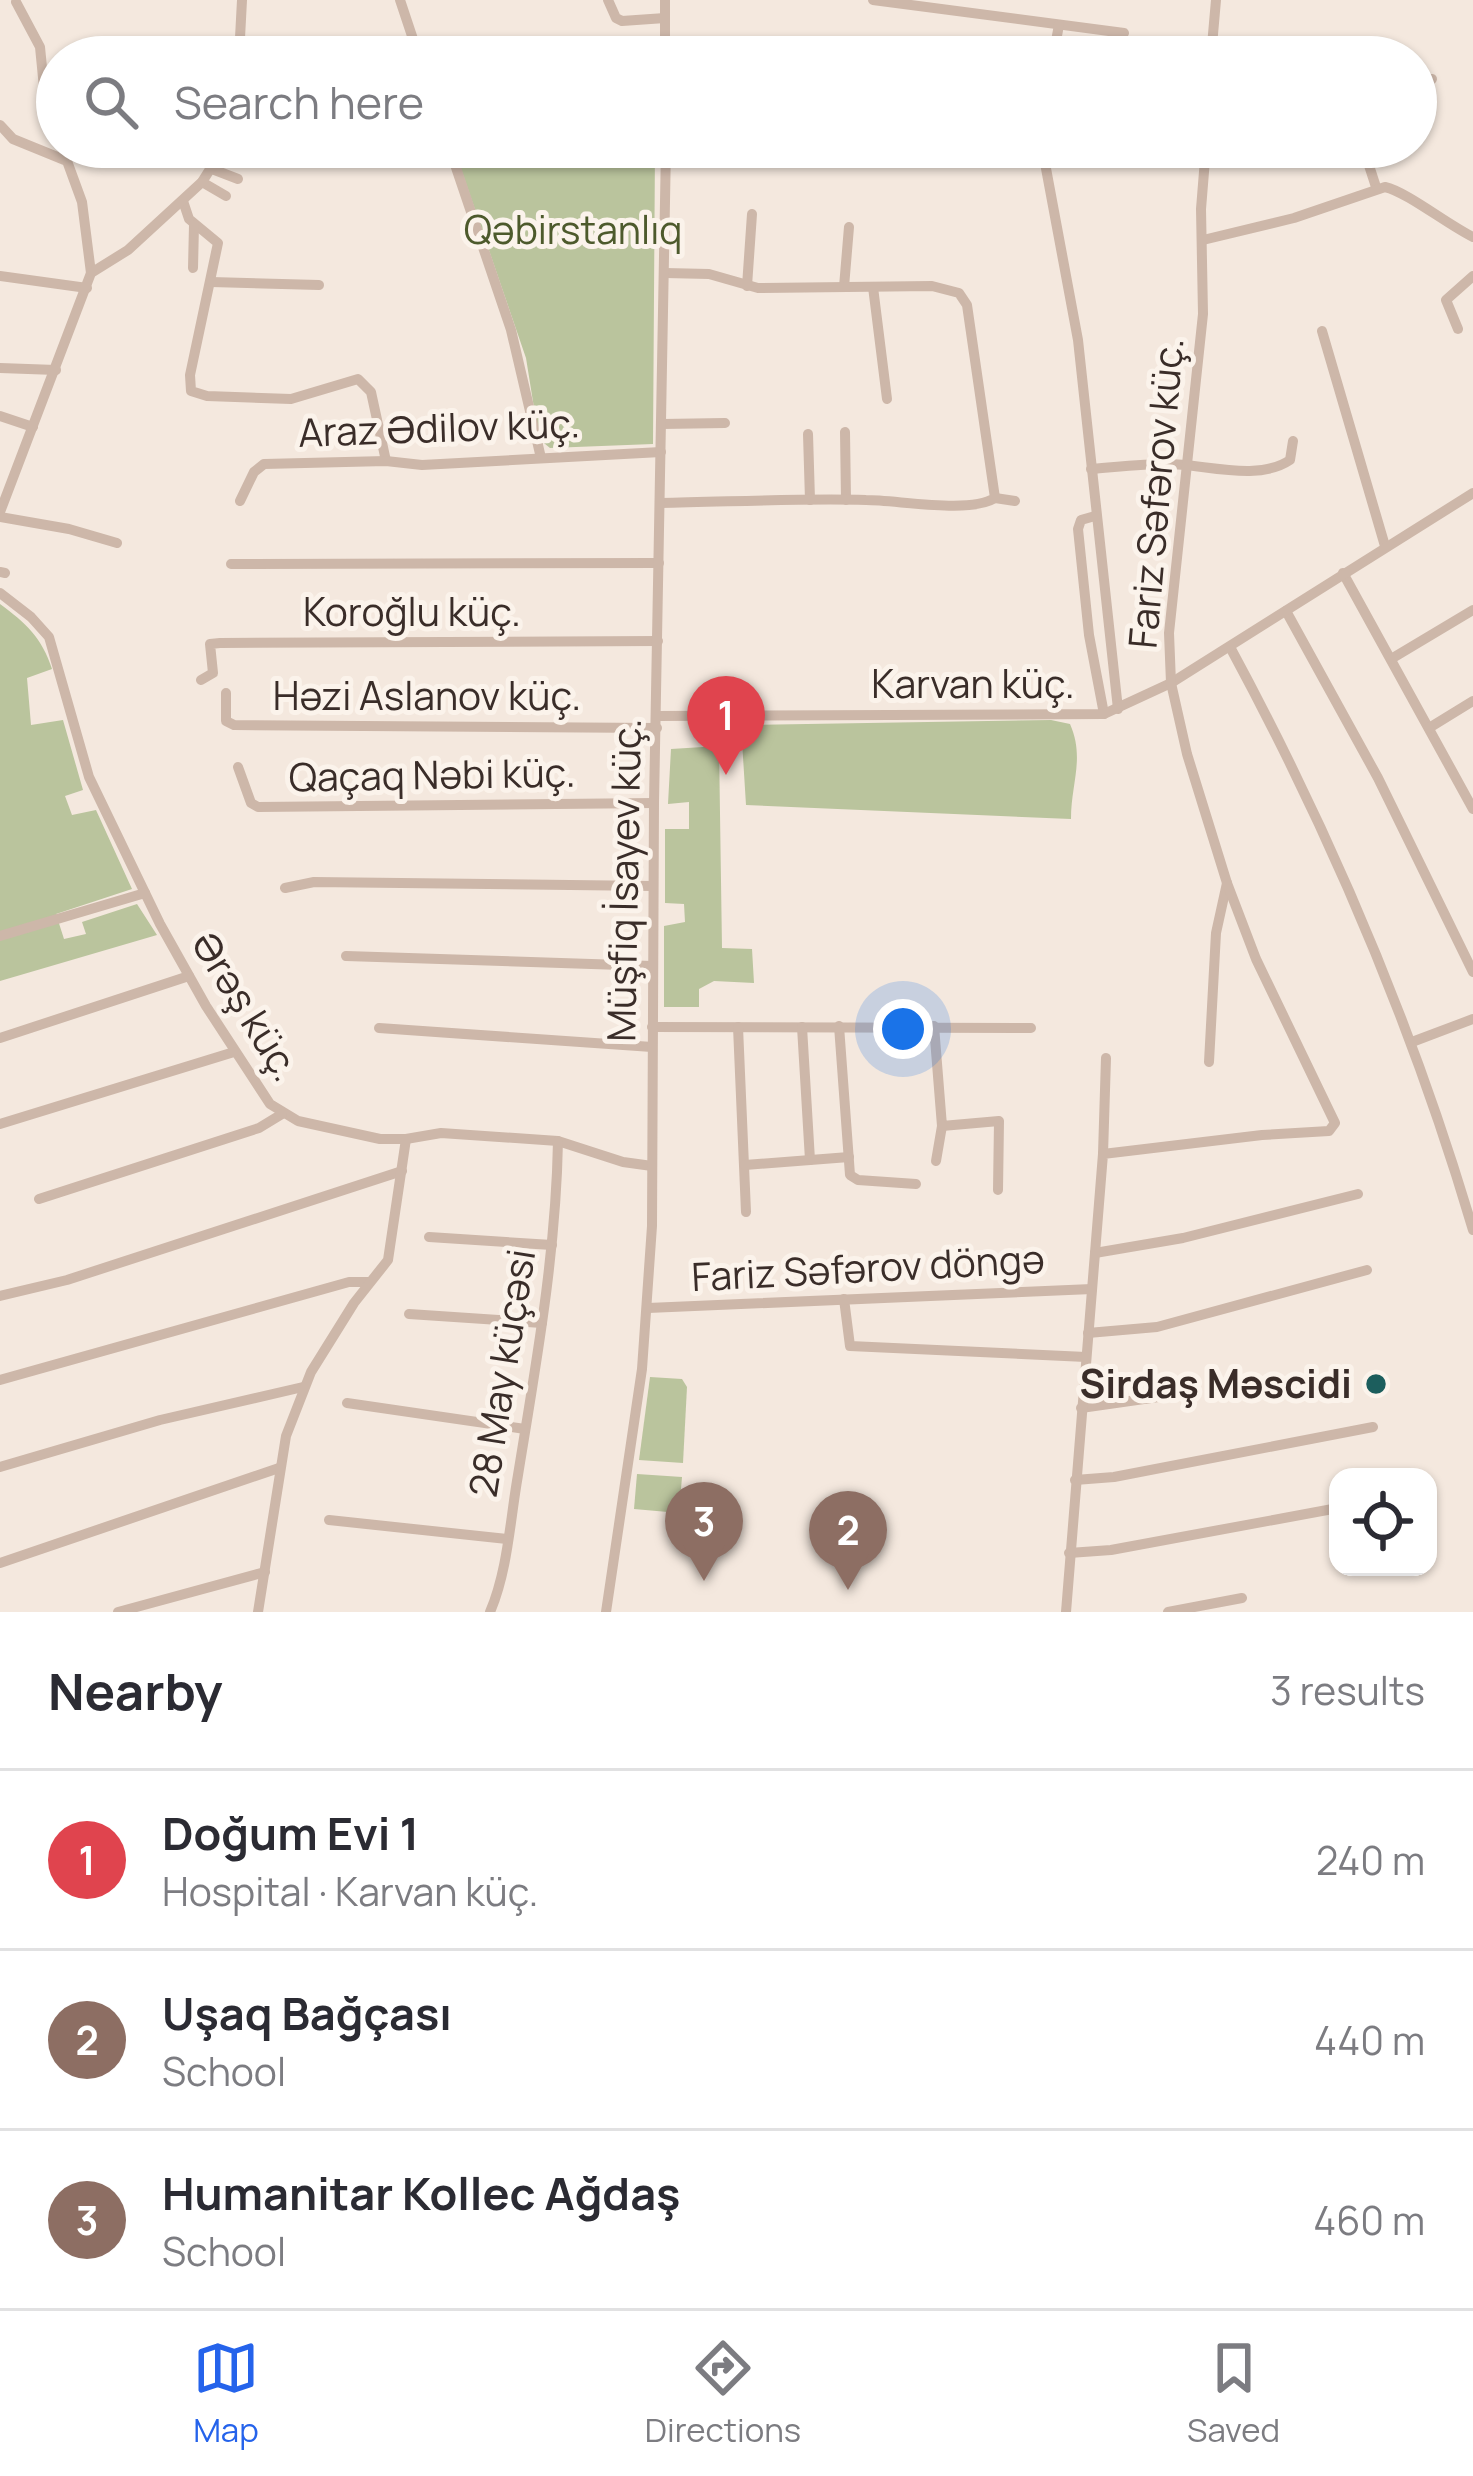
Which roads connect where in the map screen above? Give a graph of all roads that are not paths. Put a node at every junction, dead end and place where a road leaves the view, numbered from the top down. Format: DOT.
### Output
graph roads {
  1 [pos="242,0"];
  2 [pos="400,0"];
  3 [pos="608,0"];
  4 [pos="665,0"];
  5 [pos="873,0"];
  6 [pos="974,0"];
  7 [pos="1216,0"];
  8 [pos="16,2"];
  9 [pos="972,15"];
  10 [pos="665,18"];
  11 [pos="1059,25"];
  12 [pos="1124,33"];
  13 [pos="240,36"];
  14 [pos="412,36"];
  15 [pos="665,36"];
  16 [pos="1057,36"];
  17 [pos="1212,36"];
  18 [pos="36,40"];
  19 [pos="0,125"];
  20 [pos="36,148"];
  21 [pos="70,168"];
  22 [pos="456,168"];
  23 [pos="666,168"];
  24 [pos="1046,168"];
  25 [pos="1205,168"];
  26 [pos="1370,168"];
  27 [pos="212,169"];
  28 [pos="238,179"];
  29 [pos="202,182"];
  30 [pos="1376,187"];
  31 [pos="226,196"];
  32 [pos="183,201"];
  33 [pos="752,214"];
  34 [pos="194,225"];
  35 [pos="849,227"];
  36 [pos="1473,237"];
  37 [pos="1203,239"];
  38 [pos="193,268"];
  39 [pos="92,273"];
  40 [pos="665,273"];
  41 [pos="0,276"];
  42 [pos="1473,276"];
  43 [pos="211,282"];
  44 [pos="319,285"];
  45 [pos="747,286"];
  46 [pos="844,286"];
  47 [pos="873,286"];
  48 [pos="87,288"];
  49 [pos="1457,329"];
  50 [pos="1322,331"];
  51 [pos="0,368"];
  52 [pos="56,370"];
  53 [pos="887,399"];
  54 [pos="0,416"];
  55 [pos="725,423"];
  56 [pos="662,424"];
  57 [pos="33,427"];
  58 [pos="844,432"];
  59 [pos="808,434"];
  60 [pos="1293,441"];
  61 [pos="661,452"];
  62 [pos="541,458"];
  63 [pos="386,461"];
  64 [pos="1188,466"];
  65 [pos="1091,469"];
  66 [pos="1473,493"];
  67 [pos="995,498"];
  68 [pos="810,500"];
  69 [pos="846,500"];
  70 [pos="240,501"];
  71 [pos="1015,501"];
  72 [pos="660,503"];
  73 [pos="0,515"];
  74 [pos="1095,516"];
  75 [pos="117,543"];
  76 [pos="1385,546"];
  77 [pos="659,563"];
  78 [pos="231,564"];
  79 [pos="1343,573"];
  80 [pos="0,593"];
  81 [pos="1473,610"];
  82 [pos="1286,611"];
  83 [pos="658,641"];
  84 [pos="210,644"];
  85 [pos="1230,647"];
  86 [pos="193,648"];
  87 [pos="1391,659"];
  88 [pos="201,680"];
  89 [pos="1171,683"];
  90 [pos="226,693"];
  91 [pos="1473,701"];
  92 [pos="1118,709"];
  93 [pos="1104,714"];
  94 [pos="657,722"];
  95 [pos="1429,728"];
  96 [pos="238,766"];
  97 [pos="654,803"];
  98 [pos="1472,805"];
  99 [pos="1228,883"];
  100 [pos="653,886"];
  101 [pos="285,888"];
  102 [pos="146,892"];
  103 [pos="0,936"];
  104 [pos="346,956"];
  105 [pos="652,966"];
  106 [pos="1473,972"];
  107 [pos="189,976"];
  108 [pos="1473,1019"];
  109 [pos="838,1026"];
  110 [pos="934,1026"];
  111 [pos="652,1027"];
  112 [pos="738,1027"];
  113 [pos="802,1027"];
  114 [pos="379,1028"];
  115 [pos="1031,1028"];
  116 [pos="0,1038"];
  117 [pos="1412,1042"];
  118 [pos="652,1047"];
  119 [pos="234,1052"];
  120 [pos="1106,1058"];
  121 [pos="1209,1062"];
  122 [pos="282,1114"];
  123 [pos="0,1124"];
  124 [pos="943,1126"];
  125 [pos="406,1139"];
  126 [pos="558,1141"];
  127 [pos="1103,1154"];
  128 [pos="849,1157"];
  129 [pos="810,1160"];
  130 [pos="936,1161"];
  131 [pos="652,1166"];
  132 [pos="745,1166"];
  133 [pos="402,1171"];
  134 [pos="916,1184"];
  135 [pos="998,1190"];
  136 [pos="1358,1194"];
  137 [pos="39,1199"];
  138 [pos="746,1213"];
  139 [pos="1473,1231"];
  140 [pos="429,1237"];
  141 [pos="552,1246"];
  142 [pos="1095,1253"];
  143 [pos="1367,1270"];
  144 [pos="368,1282"];
  145 [pos="1092,1288"];
  146 [pos="0,1296"];
  147 [pos="844,1299"];
  148 [pos="648,1308"];
  149 [pos="409,1314"];
  150 [pos="542,1323"];
  151 [pos="1088,1333"];
  152 [pos="1086,1357"];
  153 [pos="0,1379"];
  154 [pos="303,1387"];
  155 [pos="1193,1392"];
  156 [pos="347,1403"];
  157 [pos="1081,1408"];
  158 [pos="1373,1426"];
  159 [pos="525,1429"];
  160 [pos="0,1467"];
  161 [pos="279,1468"];
  162 [pos="1075,1480"];
  163 [pos="1329,1510"];
  164 [pos="329,1520"];
  165 [pos="507,1539"];
  166 [pos="1069,1553"];
  167 [pos="0,1563"];
  168 [pos="265,1572"];
  169 [pos="1242,1598"];
  170 [pos="118,1612"];
  171 [pos="258,1612"];
  172 [pos="490,1612"];
  173 [pos="606,1612"];
  174 [pos="1066,1612"];
  175 [pos="1168,1612"];
  1 -- 13 [label="street"];
  2 -- 14 [label="street"];
  3 -- 10 [label="street"];
  4 -- 10 [label="street"];
  5 -- 9 [label="street"];
  6 -- 9 [label="street"];
  7 -- 17 [label="street"];
  8 -- 18 [label="street"];
  9 -- 11 [label="street"];
  10 -- 15 [label="street"];
  11 -- 12 [label="street"];
  11 -- 16 [label="street"];
  19 -- 20 [label="street"];
  21 -- 39 [label="street"];
  22 -- 62 [label="street"];
  23 -- 40 [label="street, Müşfiq İsayev küç."];
  24 -- 65 [label="street"];
  25 -- 37 [label="street, Fariz Səfərov küç."];
  26 -- 30 [label="street"];
  27 -- 28 [label="street"];
  27 -- 29 [label="street"];
  29 -- 31 [label="street"];
  29 -- 32 [label="street"];
  30 -- 36 [label="street"];
  30 -- 37 [label="street"];
  32 -- 34 [label="street"];
  32 -- 39 [label="street"];
  33 -- 45 [label="street"];
  34 -- 38 [label="street"];
  34 -- 43 [label="street"];
  35 -- 46 [label="street"];
  37 -- 64 [label="street, Fariz Səfərov küç."];
  39 -- 48 [label="street"];
  40 -- 45 [label="street"];
  40 -- 56 [label="street, Müşfiq İsayev küç."];
  41 -- 48 [label="street"];
  42 -- 49 [label="street"];
  43 -- 44 [label="street"];
  43 -- 63 [label="street"];
  45 -- 46 [label="street"];
  46 -- 47 [label="street"];
  47 -- 53 [label="street"];
  47 -- 67 [label="street"];
  48 -- 52 [label="street"];
  50 -- 76 [label="street"];
  51 -- 52 [label="street"];
  52 -- 57 [label="street"];
  54 -- 57 [label="street"];
  55 -- 56 [label="street"];
  56 -- 61 [label="street, Müşfiq İsayev küç."];
  57 -- 73 [label="street"];
  58 -- 69 [label="street"];
  59 -- 68 [label="street"];
  60 -- 64 [label="street"];
  61 -- 62 [label="street, Araz Ədilov küç."];
  61 -- 72 [label="street, Müşfiq İsayev küç."];
  62 -- 63 [label="street, Araz Ədilov küç."];
  63 -- 70 [label="street, Araz Ədilov küç."];
  64 -- 65 [label="street"];
  64 -- 89 [label="street, Fariz Səfərov küç."];
  65 -- 74 [label="street"];
  66 -- 76 [label="street, Karvan küç."];
  67 -- 69 [label="street"];
  67 -- 71 [label="street"];
  68 -- 69 [label="street"];
  68 -- 72 [label="street"];
  72 -- 77 [label="street, Müşfiq İsayev küç."];
  73 -- 75 [label="street"];
  74 -- 92 [label="street"];
  74 -- 93 [label="street"];
  76 -- 79 [label="street, Karvan küç."];
  77 -- 78 [label="street"];
  77 -- 83 [label="street, Müşfiq İsayev küç."];
  79 -- 82 [label="street, Karvan küç."];
  79 -- 87 [label="street"];
  80 -- 102 [label="street, Ərəş küç."];
  81 -- 87 [label="street"];
  82 -- 85 [label="street, Karvan küç."];
  82 -- 106 [label="street"];
  83 -- 84 [label="street, Koroğlu küç."];
  83 -- 94 [label="street, Müşfiq İsayev küç."];
  84 -- 86 [label="street, Koroğlu küç."];
  84 -- 88 [label="street"];
  85 -- 89 [label="street, Karvan küç."];
  85 -- 117 [label="street"];
  87 -- 95 [label="street"];
  89 -- 92 [label="street, Karvan küç."];
  89 -- 99 [label="street, Fariz Səfərov küç."];
  90 -- 94 [label="street, Həzi Aslanov küç."];
  91 -- 95 [label="street"];
  92 -- 93 [label="street, Karvan küç."];
  93 -- 94 [label="street, Karvan küç."];
  94 -- 97 [label="street, Müşfiq İsayev küç."];
  95 -- 98 [label="street"];
  96 -- 97 [label="street, Qaçaq Nəbi küç."];
  97 -- 100 [label="street, Müşfiq İsayev küç."];
  99 -- 121 [label="street"];
  99 -- 127 [label="street, Fariz Səfərov küç."];
  100 -- 101 [label="street"];
  100 -- 105 [label="street, Müşfiq İsayev küç."];
  102 -- 103 [label="street"];
  102 -- 107 [label="street, Ərəş küç."];
  104 -- 105 [label="street"];
  105 -- 111 [label="street, Müşfiq İsayev küç."];
  107 -- 116 [label="street"];
  107 -- 119 [label="street, Ərəş küç."];
  108 -- 117 [label="street"];
  109 -- 110 [label="street"];
  109 -- 113 [label="street"];
  109 -- 128 [label="street"];
  110 -- 115 [label="street"];
  110 -- 124 [label="street"];
  111 -- 112 [label="street"];
  111 -- 118 [label="street, Müşfiq İsayev küç."];
  112 -- 113 [label="street"];
  112 -- 132 [label="street"];
  113 -- 129 [label="street"];
  114 -- 118 [label="street"];
  117 -- 139 [label="street"];
  118 -- 131 [label="street, Müşfiq İsayev küç."];
  119 -- 122 [label="street, Ərəş küç."];
  119 -- 123 [label="street"];
  120 -- 127 [label="street"];
  122 -- 125 [label="street, Ərəş küç."];
  122 -- 137 [label="street"];
  124 -- 130 [label="street"];
  124 -- 135 [label="street"];
  125 -- 126 [label="street, Ərəş küç."];
  125 -- 133 [label="street"];
  126 -- 131 [label="street, Ərəş küç."];
  126 -- 141 [label="street, 28 May küçəsi"];
  127 -- 142 [label="street"];
  128 -- 129 [label="street"];
  128 -- 134 [label="street"];
  129 -- 132 [label="street"];
  131 -- 148 [label="street, Müşfiq İsayev küç."];
  132 -- 138 [label="street"];
  133 -- 144 [label="street"];
  133 -- 146 [label="street"];
  136 -- 142 [label="street"];
  140 -- 141 [label="street"];
  141 -- 150 [label="street, 28 May küçəsi"];
  142 -- 145 [label="street"];
  143 -- 151 [label="street"];
  144 -- 153 [label="street"];
  144 -- 154 [label="street"];
  145 -- 147 [label="street, Fariz Səfərov döngə"];
  145 -- 151 [label="street"];
  147 -- 148 [label="street, Fariz Səfərov döngə"];
  147 -- 152 [label="street"];
  148 -- 173 [label="street, Müşfiq İsayev küç."];
  149 -- 150 [label="street"];
  150 -- 159 [label="street, 28 May küçəsi"];
  151 -- 152 [label="street"];
  152 -- 157 [label="street"];
  154 -- 160 [label="street"];
  154 -- 161 [label="street"];
  155 -- 157 [label="street"];
  156 -- 159 [label="street"];
  157 -- 162 [label="street"];
  158 -- 162 [label="street"];
  159 -- 165 [label="street, 28 May küçəsi"];
  161 -- 167 [label="street"];
  161 -- 168 [label="street"];
  162 -- 166 [label="street"];
  163 -- 166 [label="street"];
  164 -- 165 [label="street"];
  165 -- 172 [label="street, 28 May küçəsi"];
  166 -- 174 [label="street"];
  168 -- 170 [label="street"];
  168 -- 171 [label="street"];
  169 -- 175 [label="street"];
}
